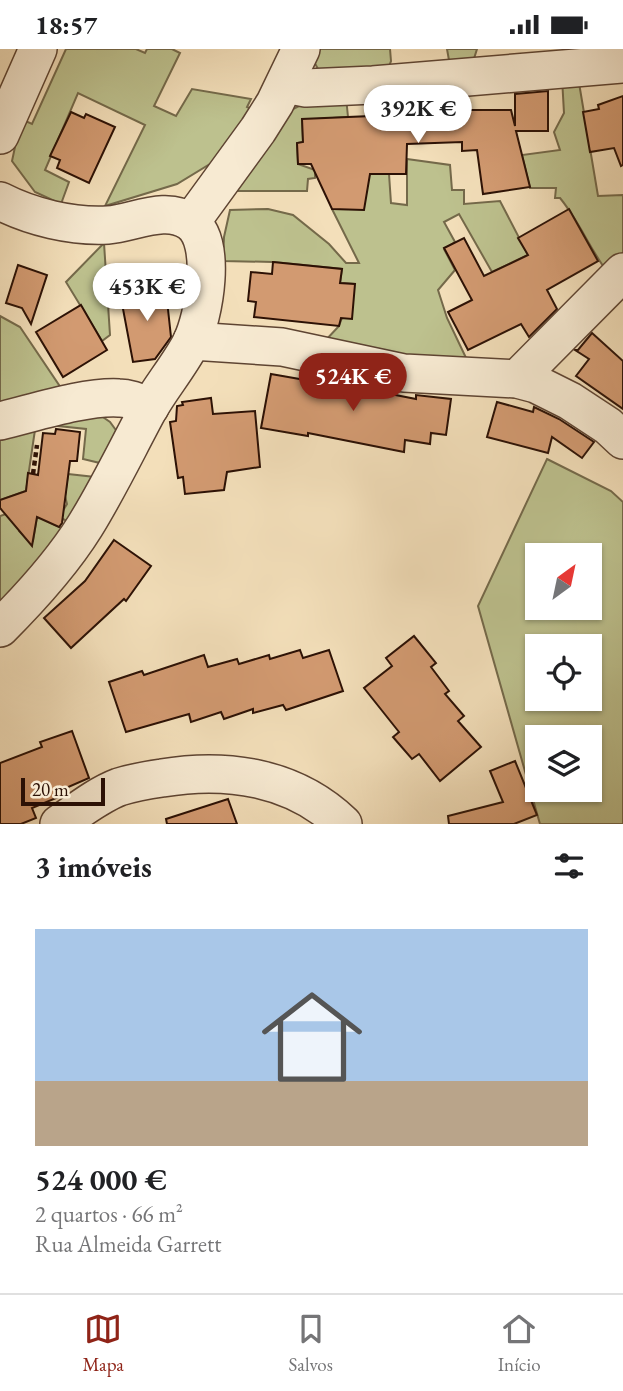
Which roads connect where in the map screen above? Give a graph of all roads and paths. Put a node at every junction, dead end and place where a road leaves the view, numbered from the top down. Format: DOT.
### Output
graph roads {
  1 [pos="38,49"];
  2 [pos="301,49"];
  3 [pos="623,64"];
  4 [pos="285,84"];
  5 [pos="0,135"];
  6 [pos="0,201"];
  7 [pos="191,222"];
  8 [pos="623,272"];
  9 [pos="192,341"];
  10 [pos="517,379"];
  11 [pos="150,407"];
  12 [pos="0,421"];
  13 [pos="623,440"];
  14 [pos="0,628"];
  15 [pos="59,824"];
  16 [pos="344,824"];
  1 -- 5 [label="street"];
  2 -- 4 [label="street"];
  3 -- 4 [label="street"];
  4 -- 7 [label="street"];
  6 -- 7 [label="street"];
  7 -- 9 [label="street"];
  8 -- 10 [label="street"];
  9 -- 10 [label="street"];
  9 -- 11 [label="street"];
  10 -- 13 [label="street"];
  11 -- 12 [label="street"];
  11 -- 14 [label="street"];
  15 -- 16 [label="street"];
}
